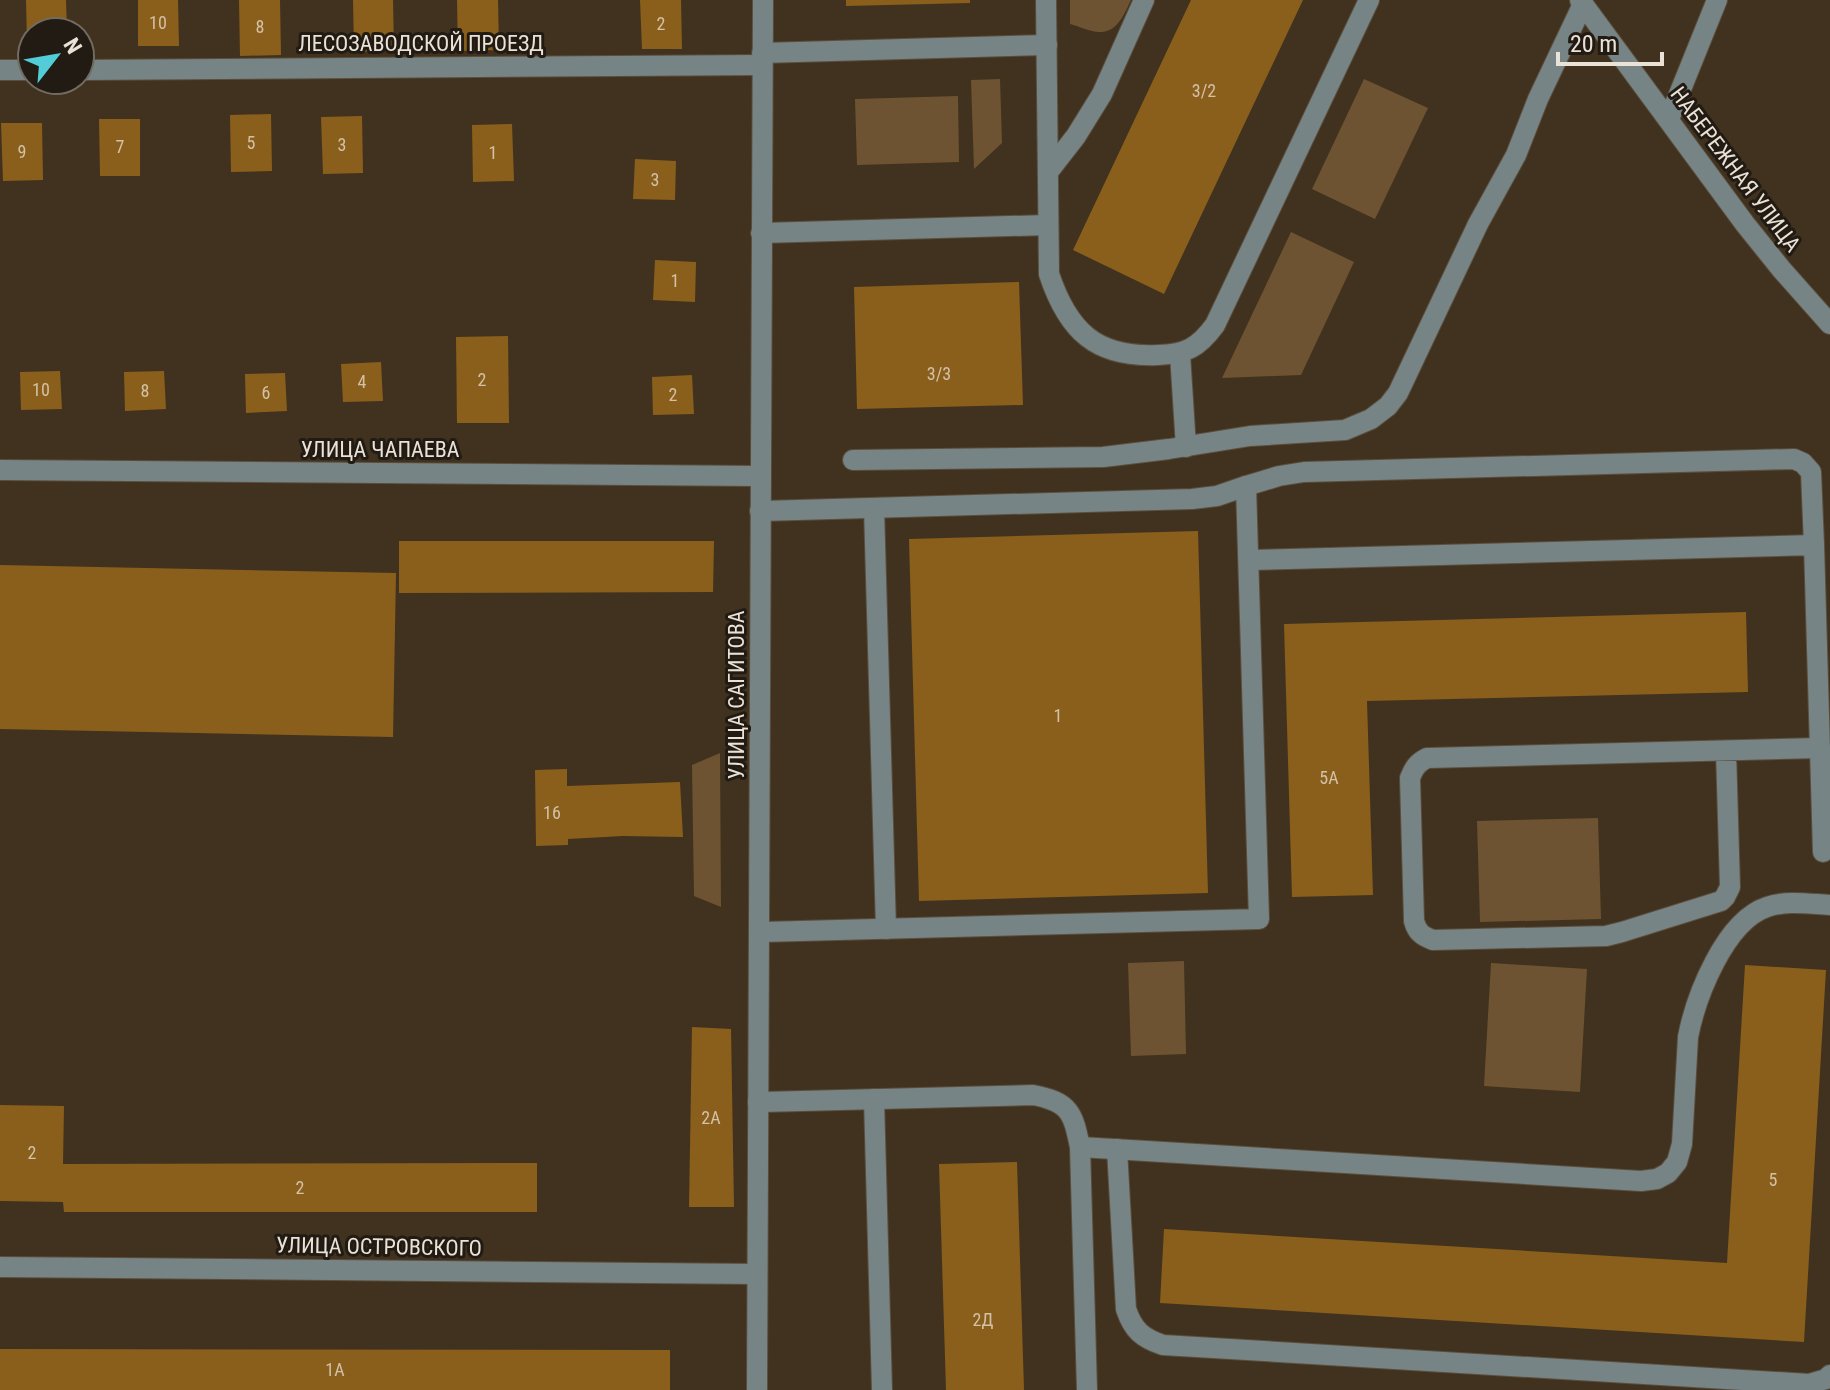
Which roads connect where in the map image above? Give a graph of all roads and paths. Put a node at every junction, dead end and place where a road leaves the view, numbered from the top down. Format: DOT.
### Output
graph roads {
  1 [pos="763,0"];
  2 [pos="1046,0"];
  3 [pos="1144,0"];
  4 [pos="1369,0"];
  5 [pos="1717,0"];
  6 [pos="1581,2"];
  7 [pos="1047,45"];
  8 [pos="762,59"];
  9 [pos="96,70"];
  10 [pos="1669,119"];
  11 [pos="1048,172"];
  12 [pos="1048,225"];
  13 [pos="761,233"];
  14 [pos="1830,324"];
  15 [pos="1180,354"];
  16 [pos="1186,447"];
  17 [pos="853,460"];
  18 [pos="0,470"];
  19 [pos="760,476"];
  20 [pos="1246,486"];
  21 [pos="874,508"];
  22 [pos="760,511"];
  23 [pos="1814,545"];
  24 [pos="1249,560"];
  25 [pos="1820,748"];
  26 [pos="1726,751"];
  27 [pos="1823,852"];
  28 [pos="1830,905"];
  29 [pos="886,929"];
  30 [pos="759,932"];
  31 [pos="874,1099"];
  32 [pos="758,1102"];
  33 [pos="1080,1147"];
  34 [pos="1117,1149"];
  35 [pos="0,1267"];
  36 [pos="757,1274"];
  37 [pos="1830,1375"];
  38 [pos="757,1390"];
  39 [pos="882,1390"];
  40 [pos="1087,1390"];
  1 -- 8 [label="street, УЛИЦА САГИТОВА"];
  2 -- 7 [label="street"];
  3 -- 11 [label="street"];
  4 -- 15 [label="street"];
  5 -- 10 [label="street"];
  6 -- 10 [label="street, НАБЕРЕЖНАЯ УЛИЦА"];
  6 -- 16 [label="street"];
  7 -- 8 [label="street, ЛЕСОЗАВОДСКОЙ ПРОЕЗД"];
  7 -- 11 [label="street"];
  8 -- 9 [label="street, ЛЕСОЗАВОДСКОЙ ПРОЕЗД"];
  8 -- 13 [label="street, УЛИЦА САГИТОВА"];
  10 -- 14 [label="street, НАБЕРЕЖНАЯ УЛИЦА"];
  11 -- 12 [label="street"];
  12 -- 13 [label="street"];
  12 -- 15 [label="street"];
  13 -- 19 [label="street, УЛИЦА САГИТОВА"];
  15 -- 16 [label="street"];
  16 -- 17 [label="street"];
  18 -- 19 [label="street, УЛИЦА ЧАПАЕВА"];
  19 -- 22 [label="street, УЛИЦА САГИТОВА"];
  20 -- 21 [label="street"];
  20 -- 23 [label="street"];
  20 -- 24 [label="street"];
  21 -- 22 [label="street"];
  21 -- 29 [label="street"];
  22 -- 30 [label="street, УЛИЦА САГИТОВА"];
  23 -- 24 [label="street"];
  23 -- 25 [label="street"];
  24 -- 29 [label="street"];
  25 -- 26 [label="street"];
  25 -- 27 [label="street"];
  26 -- 26 [label="street"];
  28 -- 34 [label="street"];
  29 -- 30 [label="street"];
  30 -- 32 [label="street, УЛИЦА САГИТОВА"];
  31 -- 32 [label="street"];
  31 -- 33 [label="street"];
  31 -- 39 [label="street"];
  32 -- 36 [label="street, УЛИЦА САГИТОВА"];
  33 -- 34 [label="street"];
  33 -- 40 [label="street"];
  34 -- 37 [label="street"];
  35 -- 36 [label="street, УЛИЦА ОСТРОВСКОГО"];
  36 -- 38 [label="street, УЛИЦА САГИТОВА"];
}
